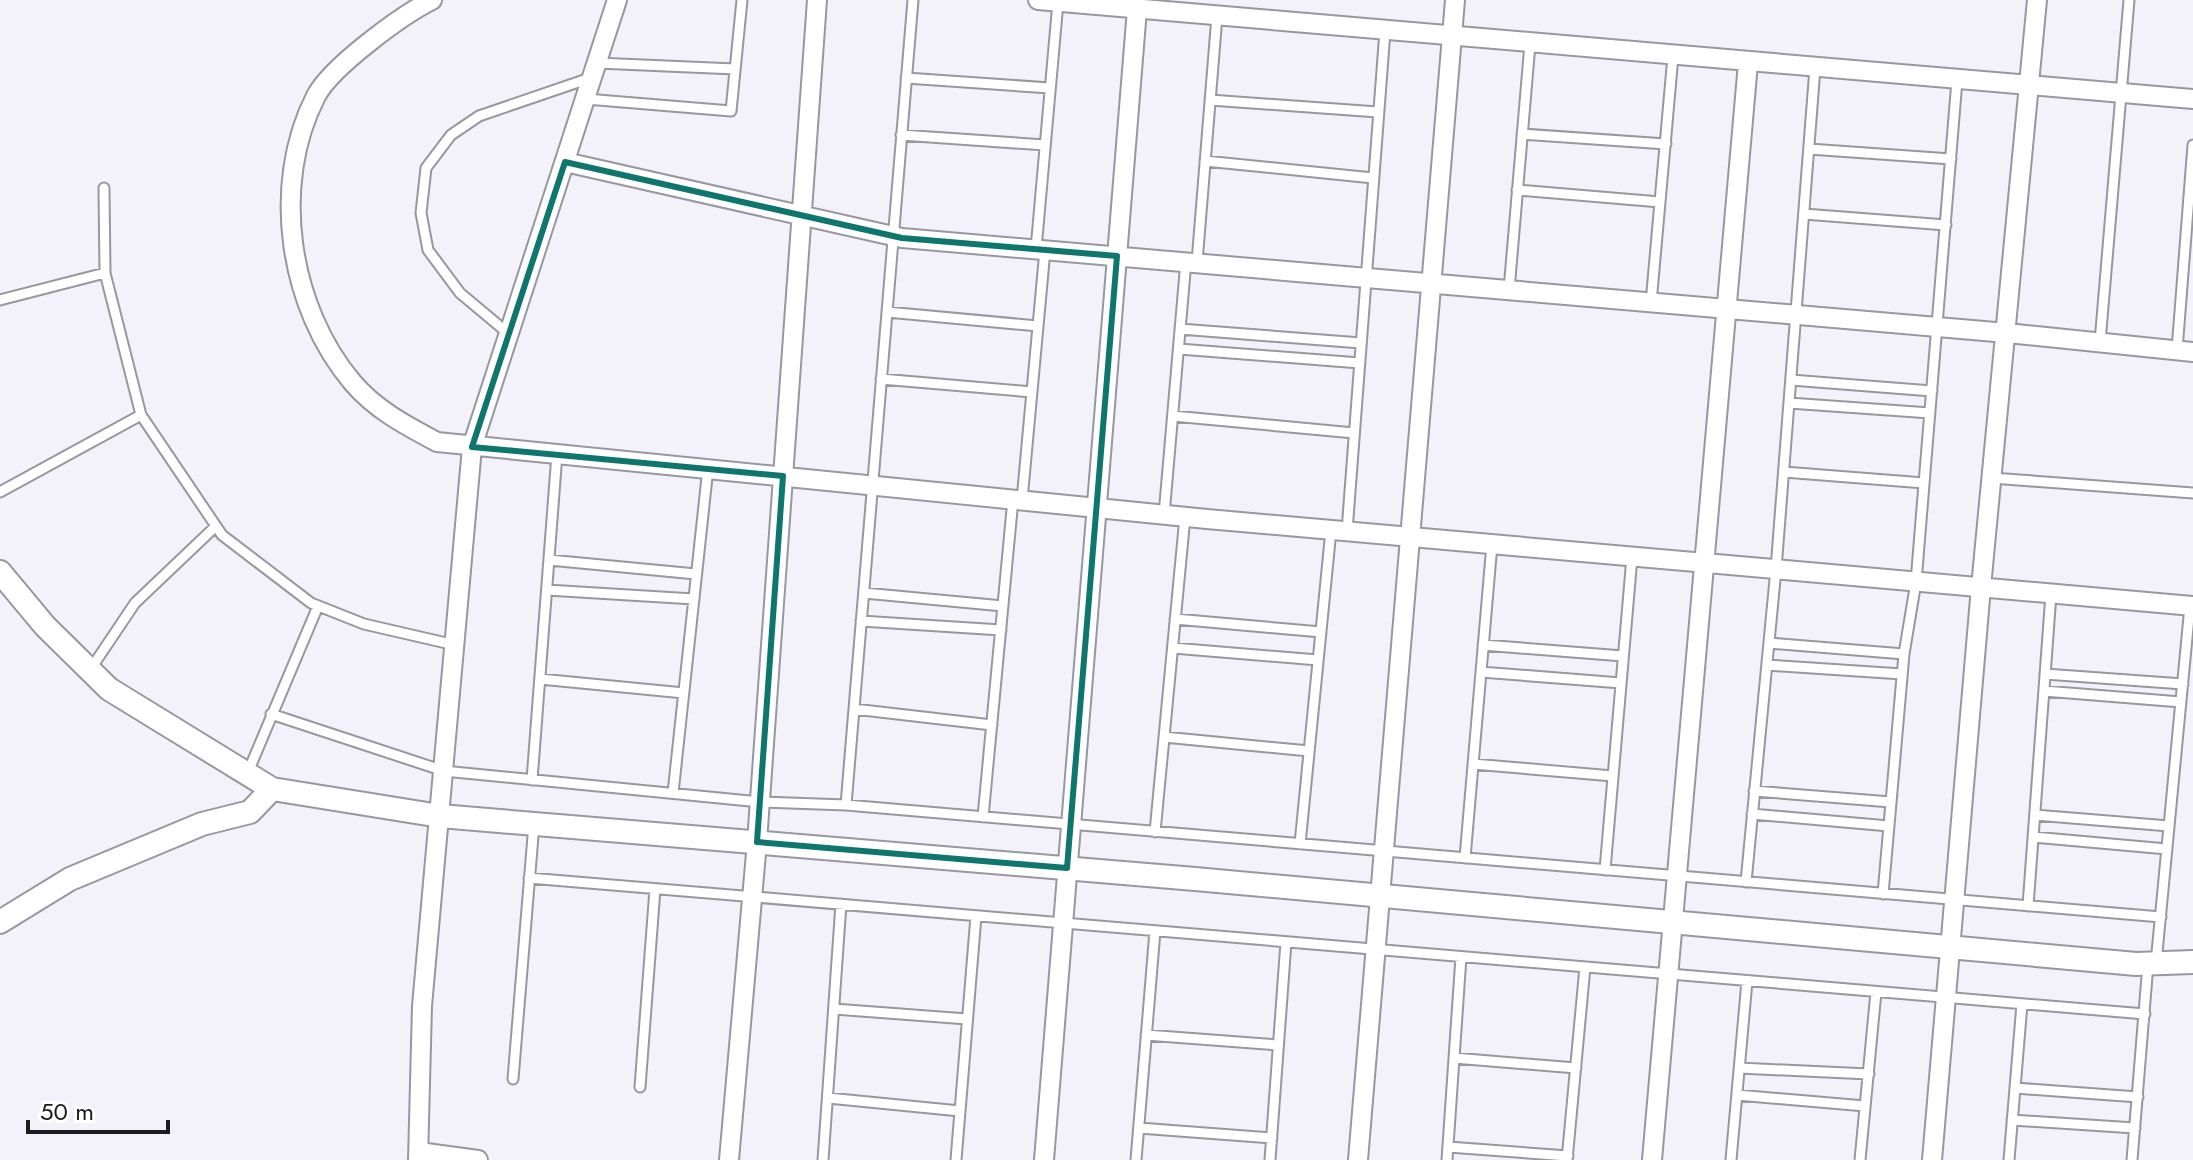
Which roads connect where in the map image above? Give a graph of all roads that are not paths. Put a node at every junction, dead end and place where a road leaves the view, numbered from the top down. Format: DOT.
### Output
graph roads {
  1 [pos="432,0"];
  2 [pos="617,0"];
  3 [pos="742,0"];
  4 [pos="817,0"];
  5 [pos="913,0"];
  6 [pos="1038,0"];
  7 [pos="1455,0"];
  8 [pos="2037,0"];
  9 [pos="2129,0"];
  10 [pos="1058,2"];
  11 [pos="1137,9"];
  12 [pos="1217,16"];
  13 [pos="1385,31"];
  14 [pos="1452,37"];
  15 [pos="1530,44"];
  16 [pos="1673,56"];
  17 [pos="1748,63"];
  18 [pos="1815,68"];
  19 [pos="735,69"];
  20 [pos="595,70"];
  21 [pos="906,78"];
  22 [pos="1957,80"];
  23 [pos="2029,86"];
  24 [pos="1050,88"];
  25 [pos="2121,93"];
  26 [pos="586,99"];
  27 [pos="2193,99"];
  28 [pos="1210,100"];
  29 [pos="1378,112"];
  30 [pos="1522,134"];
  31 [pos="901,135"];
  32 [pos="1666,144"];
  33 [pos="1045,145"];
  34 [pos="2193,145"];
  35 [pos="1809,149"];
  36 [pos="1951,159"];
  37 [pos="1205,161"];
  38 [pos="565,162"];
  39 [pos="1373,178"];
  40 [pos="104,188"];
  41 [pos="1517,190"];
  42 [pos="1660,202"];
  43 [pos="1804,214"];
  44 [pos="802,215"];
  45 [pos="1946,225"];
  46 [pos="893,236"];
  47 [pos="1040,249"];
  48 [pos="1117,256"];
  49 [pos="1192,262"];
  50 [pos="105,273"];
  51 [pos="1366,277"];
  52 [pos="1431,283"];
  53 [pos="1509,290"];
  54 [pos="0,300"];
  55 [pos="1651,303"];
  56 [pos="1726,310"];
  57 [pos="887,312"];
  58 [pos="1796,315"];
  59 [pos="1038,326"];
  60 [pos="1937,327"];
  61 [pos="1180,329"];
  62 [pos="2007,333"];
  63 [pos="509,334"];
  64 [pos="2100,342"];
  65 [pos="1361,343"];
  66 [pos="1179,349"];
  67 [pos="2185,351"];
  68 [pos="1360,363"];
  69 [pos="881,379"];
  70 [pos="1791,380"];
  71 [pos="1932,391"];
  72 [pos="1032,392"];
  73 [pos="1789,403"];
  74 [pos="1930,413"];
  75 [pos="141,415"];
  76 [pos="1173,416"];
  77 [pos="1354,433"];
  78 [pos="472,447"];
  79 [pos="557,454"];
  80 [pos="708,468"];
  81 [pos="1784,472"];
  82 [pos="783,476"];
  83 [pos="1992,478"];
  84 [pos="1924,483"];
  85 [pos="872,485"];
  86 [pos="0,492"];
  87 [pos="2193,493"];
  88 [pos="1018,500"];
  89 [pos="1096,508"];
  90 [pos="1164,515"];
  91 [pos="1185,517"];
  92 [pos="216,526"];
  93 [pos="1339,531"];
  94 [pos="1409,537"];
  95 [pos="1492,544"];
  96 [pos="1632,557"];
  97 [pos="549,560"];
  98 [pos="1704,563"];
  99 [pos="1776,569"];
  100 [pos="0,572"];
  101 [pos="696,574"];
  102 [pos="1916,582"];
  103 [pos="1981,587"];
  104 [pos="547,590"];
  105 [pos="864,593"];
  106 [pos="2051,594"];
  107 [pos="694,599"];
  108 [pos="318,606"];
  109 [pos="1003,606"];
  110 [pos="2191,606"];
  111 [pos="1175,619"];
  112 [pos="861,621"];
  113 [pos="1001,630"];
  114 [pos="1321,632"];
  115 [pos="1769,643"];
  116 [pos="455,645"];
  117 [pos="1483,645"];
  118 [pos="1173,648"];
  119 [pos="1904,654"];
  120 [pos="1623,656"];
  121 [pos="1318,660"];
  122 [pos="1767,665"];
  123 [pos="90,670"];
  124 [pos="1481,672"];
  125 [pos="1902,674"];
  126 [pos="2045,674"];
  127 [pos="540,679"];
  128 [pos="1621,683"];
  129 [pos="2183,684"];
  130 [pos="2044,691"];
  131 [pos="684,693"];
  132 [pos="2181,702"];
  133 [pos="854,709"];
  134 [pos="271,714"];
  135 [pos="992,725"];
  136 [pos="1164,737"];
  137 [pos="1309,751"];
  138 [pos="1473,764"];
  139 [pos="444,771"];
  140 [pos="248,773"];
  141 [pos="1613,776"];
  142 [pos="532,780"];
  143 [pos="272,789"];
  144 [pos="1754,791"];
  145 [pos="673,793"];
  146 [pos="760,802"];
  147 [pos="1891,802"];
  148 [pos="846,805"];
  149 [pos="1752,814"];
  150 [pos="2035,815"];
  151 [pos="440,816"];
  152 [pos="983,817"];
  153 [pos="534,824"];
  154 [pos="1071,825"];
  155 [pos="1889,826"];
  156 [pos="2169,826"];
  157 [pos="1155,832"];
  158 [pos="2033,837"];
  159 [pos="757,842"];
  160 [pos="1300,844"];
  161 [pos="2167,849"];
  162 [pos="1381,851"];
  163 [pos="1465,858"];
  164 [pos="1067,868"];
  165 [pos="1605,870"];
  166 [pos="1676,876"];
  167 [pos="529,878"];
  168 [pos="1746,882"];
  169 [pos="655,889"];
  170 [pos="1883,894"];
  171 [pos="1378,895"];
  172 [pos="752,897"];
  173 [pos="1954,900"];
  174 [pos="841,904"];
  175 [pos="2028,906"];
  176 [pos="976,916"];
  177 [pos="2161,917"];
  178 [pos="0,922"];
  179 [pos="1671,922"];
  180 [pos="1063,923"];
  181 [pos="1155,931"];
  182 [pos="1286,942"];
  183 [pos="1950,947"];
  184 [pos="1373,949"];
  185 [pos="1461,957"];
  186 [pos="2193,962"];
  187 [pos="2152,963"];
  188 [pos="1585,967"];
  189 [pos="1667,974"];
  190 [pos="1747,981"];
  191 [pos="1876,992"];
  192 [pos="1946,997"];
  193 [pos="2022,1004"];
  194 [pos="834,1009"];
  195 [pos="2145,1014"];
  196 [pos="967,1019"];
  197 [pos="1146,1035"];
  198 [pos="1278,1045"];
  199 [pos="1454,1058"];
  200 [pos="1576,1068"];
  201 [pos="1739,1068"];
  202 [pos="1869,1074"];
  203 [pos="513,1079"];
  204 [pos="640,1087"];
  205 [pos="2015,1088"];
  206 [pos="1737,1095"];
  207 [pos="2138,1097"];
  208 [pos="828,1098"];
  209 [pos="1865,1106"];
  210 [pos="960,1111"];
  211 [pos="2012,1120"];
  212 [pos="1139,1128"];
  213 [pos="2135,1128"];
  214 [pos="1272,1138"];
  215 [pos="1448,1147"];
  216 [pos="418,1156"];
  217 [pos="1567,1158"];
  218 [pos="478,1160"];
  219 [pos="729,1160"];
  220 [pos="823,1160"];
  221 [pos="956,1160"];
  222 [pos="1044,1160"];
  223 [pos="1136,1160"];
  224 [pos="1270,1160"];
  225 [pos="1358,1160"];
  226 [pos="1447,1160"];
  227 [pos="1652,1160"];
  228 [pos="1731,1160"];
  229 [pos="1860,1160"];
  230 [pos="1932,1160"];
  231 [pos="2009,1160"];
  232 [pos="2132,1160"];
  1 -- 78 [label="street"];
  2 -- 20 [label="street"];
  3 -- 19 [label="lane"];
  4 -- 44 [label="street"];
  5 -- 21 [label="lane"];
  6 -- 10 [label="street"];
  7 -- 14 [label="street"];
  8 -- 23 [label="street"];
  9 -- 25 [label="lane"];
  10 -- 11 [label="street"];
  10 -- 24 [label="lane"];
  11 -- 12 [label="street"];
  11 -- 48 [label="street"];
  12 -- 13 [label="street"];
  12 -- 28 [label="lane"];
  13 -- 14 [label="street"];
  13 -- 29 [label="lane"];
  14 -- 15 [label="street"];
  14 -- 52 [label="street"];
  15 -- 16 [label="street"];
  15 -- 30 [label="lane"];
  16 -- 17 [label="street"];
  16 -- 32 [label="lane"];
  17 -- 18 [label="street"];
  17 -- 56 [label="street"];
  18 -- 22 [label="street"];
  18 -- 35 [label="lane"];
  19 -- 20 [label="lane"];
  19 -- 26 [label="lane"];
  20 -- 26 [label="street"];
  20 -- 63 [label="lane"];
  21 -- 24 [label="lane"];
  21 -- 31 [label="lane"];
  22 -- 23 [label="street"];
  22 -- 36 [label="lane"];
  23 -- 25 [label="street"];
  23 -- 62 [label="street"];
  24 -- 33 [label="lane"];
  25 -- 27 [label="street"];
  25 -- 64 [label="lane"];
  26 -- 38 [label="street"];
  28 -- 29 [label="lane"];
  28 -- 37 [label="lane"];
  29 -- 39 [label="lane"];
  30 -- 32 [label="lane"];
  30 -- 41 [label="lane"];
  31 -- 33 [label="lane"];
  31 -- 46 [label="lane"];
  32 -- 42 [label="lane"];
  33 -- 47 [label="lane"];
  34 -- 67 [label="lane"];
  35 -- 36 [label="lane"];
  35 -- 43 [label="lane"];
  36 -- 45 [label="lane"];
  37 -- 39 [label="lane"];
  37 -- 49 [label="lane"];
  38 -- 44 [label="street"];
  38 -- 63 [label="street"];
  39 -- 51 [label="lane"];
  40 -- 50 [label="lane"];
  41 -- 42 [label="lane"];
  41 -- 53 [label="lane"];
  42 -- 55 [label="lane"];
  43 -- 45 [label="lane"];
  43 -- 58 [label="lane"];
  44 -- 46 [label="street"];
  44 -- 82 [label="street"];
  45 -- 60 [label="lane"];
  46 -- 47 [label="street"];
  46 -- 57 [label="lane"];
  47 -- 48 [label="street"];
  47 -- 59 [label="lane"];
  48 -- 49 [label="street"];
  48 -- 89 [label="street"];
  49 -- 51 [label="street"];
  49 -- 61 [label="lane"];
  50 -- 54 [label="lane"];
  50 -- 75 [label="lane"];
  51 -- 52 [label="street"];
  51 -- 65 [label="lane"];
  52 -- 53 [label="street"];
  52 -- 94 [label="street"];
  53 -- 55 [label="street"];
  55 -- 56 [label="street"];
  56 -- 58 [label="street"];
  56 -- 98 [label="street"];
  57 -- 59 [label="lane"];
  57 -- 69 [label="lane"];
  58 -- 60 [label="street"];
  58 -- 70 [label="lane"];
  59 -- 72 [label="lane"];
  60 -- 62 [label="street"];
  60 -- 71 [label="lane"];
  61 -- 65 [label="lane"];
  61 -- 66 [label="lane"];
  62 -- 64 [label="street"];
  62 -- 83 [label="street"];
  63 -- 78 [label="street"];
  64 -- 67 [label="street"];
  65 -- 68 [label="lane"];
  66 -- 68 [label="lane"];
  66 -- 76 [label="lane"];
  68 -- 77 [label="lane"];
  69 -- 72 [label="lane"];
  69 -- 85 [label="lane"];
  70 -- 71 [label="lane"];
  70 -- 73 [label="lane"];
  71 -- 74 [label="lane"];
  72 -- 88 [label="lane"];
  73 -- 74 [label="lane"];
  73 -- 81 [label="lane"];
  74 -- 84 [label="lane"];
  75 -- 86 [label="lane"];
  75 -- 92 [label="lane"];
  76 -- 77 [label="lane"];
  76 -- 90 [label="lane"];
  77 -- 93 [label="lane"];
  78 -- 79 [label="street"];
  78 -- 116 [label="street"];
  79 -- 80 [label="street"];
  79 -- 97 [label="lane"];
  80 -- 82 [label="street"];
  80 -- 101 [label="lane"];
  81 -- 84 [label="lane"];
  81 -- 99 [label="lane"];
  82 -- 85 [label="street"];
  82 -- 146 [label="street"];
  83 -- 87 [label="lane"];
  83 -- 103 [label="street"];
  84 -- 102 [label="lane"];
  85 -- 88 [label="street"];
  85 -- 105 [label="lane"];
  88 -- 89 [label="street"];
  88 -- 109 [label="lane"];
  89 -- 90 [label="street"];
  89 -- 154 [label="street"];
  90 -- 91 [label="street"];
  91 -- 93 [label="street"];
  91 -- 111 [label="lane"];
  92 -- 108 [label="lane"];
  92 -- 123 [label="lane"];
  93 -- 94 [label="street"];
  93 -- 114 [label="lane"];
  94 -- 95 [label="street"];
  94 -- 162 [label="street"];
  95 -- 96 [label="street"];
  95 -- 117 [label="lane"];
  96 -- 98 [label="street"];
  96 -- 120 [label="lane"];
  97 -- 101 [label="lane"];
  97 -- 104 [label="lane"];
  98 -- 99 [label="street"];
  98 -- 166 [label="street"];
  99 -- 102 [label="street"];
  99 -- 115 [label="lane"];
  100 -- 123 [label="street"];
  101 -- 107 [label="lane"];
  102 -- 103 [label="street"];
  102 -- 119 [label="lane"];
  103 -- 106 [label="street"];
  103 -- 173 [label="street"];
  104 -- 107 [label="lane"];
  104 -- 127 [label="lane"];
  105 -- 109 [label="lane"];
  105 -- 112 [label="lane"];
  106 -- 110 [label="street"];
  106 -- 126 [label="lane"];
  107 -- 131 [label="lane"];
  108 -- 116 [label="lane"];
  108 -- 134 [label="lane"];
  109 -- 113 [label="lane"];
  110 -- 129 [label="lane"];
  111 -- 114 [label="lane"];
  111 -- 118 [label="lane"];
  112 -- 113 [label="lane"];
  112 -- 133 [label="lane"];
  113 -- 135 [label="lane"];
  114 -- 121 [label="lane"];
  115 -- 119 [label="lane"];
  115 -- 122 [label="lane"];
  116 -- 139 [label="street"];
  117 -- 120 [label="lane"];
  117 -- 124 [label="lane"];
  118 -- 121 [label="lane"];
  118 -- 136 [label="lane"];
  119 -- 125 [label="lane"];
  120 -- 128 [label="lane"];
  121 -- 137 [label="lane"];
  122 -- 125 [label="lane"];
  122 -- 144 [label="lane"];
  123 -- 140 [label="street"];
  124 -- 128 [label="lane"];
  124 -- 138 [label="lane"];
  125 -- 147 [label="lane"];
  126 -- 129 [label="lane"];
  126 -- 130 [label="lane"];
  127 -- 131 [label="lane"];
  127 -- 142 [label="lane"];
  128 -- 141 [label="lane"];
  129 -- 132 [label="lane"];
  130 -- 132 [label="lane"];
  130 -- 150 [label="lane"];
  131 -- 145 [label="lane"];
  132 -- 156 [label="lane"];
  133 -- 135 [label="lane"];
  133 -- 148 [label="lane"];
  134 -- 139 [label="lane"];
  134 -- 140 [label="lane"];
  135 -- 152 [label="lane"];
  136 -- 137 [label="lane"];
  136 -- 157 [label="lane"];
  137 -- 160 [label="lane"];
  138 -- 141 [label="lane"];
  138 -- 163 [label="lane"];
  139 -- 142 [label="lane"];
  139 -- 151 [label="street"];
  140 -- 143 [label="street"];
  141 -- 165 [label="lane"];
  142 -- 145 [label="lane"];
  143 -- 151 [label="street"];
  143 -- 178 [label="street"];
  144 -- 147 [label="lane"];
  144 -- 149 [label="lane"];
  145 -- 146 [label="lane"];
  146 -- 148 [label="lane"];
  146 -- 159 [label="street"];
  147 -- 155 [label="lane"];
  148 -- 152 [label="lane"];
  149 -- 155 [label="lane"];
  149 -- 168 [label="lane"];
  150 -- 156 [label="lane"];
  150 -- 158 [label="lane"];
  151 -- 153 [label="street"];
  151 -- 216 [label="street"];
  152 -- 154 [label="lane"];
  153 -- 159 [label="street"];
  153 -- 167 [label="lane"];
  154 -- 157 [label="lane"];
  154 -- 164 [label="street"];
  155 -- 170 [label="lane"];
  156 -- 161 [label="lane"];
  157 -- 160 [label="lane"];
  158 -- 161 [label="lane"];
  158 -- 175 [label="lane"];
  159 -- 164 [label="street"];
  159 -- 172 [label="street"];
  160 -- 162 [label="lane"];
  161 -- 177 [label="lane"];
  162 -- 163 [label="lane"];
  162 -- 171 [label="street"];
  163 -- 165 [label="lane"];
  164 -- 171 [label="street"];
  164 -- 180 [label="street"];
  165 -- 166 [label="lane"];
  166 -- 168 [label="lane"];
  166 -- 179 [label="street"];
  167 -- 169 [label="lane"];
  167 -- 203 [label="lane"];
  168 -- 170 [label="lane"];
  169 -- 172 [label="lane"];
  169 -- 204 [label="lane"];
  170 -- 173 [label="lane"];
  171 -- 179 [label="street"];
  171 -- 184 [label="street"];
  172 -- 174 [label="lane"];
  172 -- 219 [label="street"];
  173 -- 175 [label="lane"];
  173 -- 183 [label="street"];
  174 -- 176 [label="lane"];
  174 -- 194 [label="lane"];
  175 -- 177 [label="lane"];
  176 -- 180 [label="lane"];
  176 -- 196 [label="lane"];
  177 -- 187 [label="lane"];
  179 -- 183 [label="street"];
  179 -- 189 [label="street"];
  180 -- 181 [label="lane"];
  180 -- 222 [label="street"];
  181 -- 182 [label="lane"];
  181 -- 197 [label="lane"];
  182 -- 184 [label="lane"];
  182 -- 198 [label="lane"];
  183 -- 187 [label="street"];
  183 -- 192 [label="street"];
  184 -- 185 [label="lane"];
  184 -- 225 [label="street"];
  185 -- 188 [label="lane"];
  185 -- 199 [label="lane"];
  186 -- 187 [label="street"];
  187 -- 195 [label="lane"];
  188 -- 189 [label="lane"];
  188 -- 200 [label="lane"];
  189 -- 190 [label="lane"];
  189 -- 227 [label="street"];
  190 -- 191 [label="lane"];
  190 -- 201 [label="lane"];
  191 -- 192 [label="lane"];
  191 -- 202 [label="lane"];
  192 -- 193 [label="lane"];
  192 -- 230 [label="street"];
  193 -- 195 [label="lane"];
  193 -- 205 [label="lane"];
  194 -- 196 [label="lane"];
  194 -- 208 [label="lane"];
  195 -- 207 [label="lane"];
  196 -- 210 [label="lane"];
  197 -- 198 [label="lane"];
  197 -- 212 [label="lane"];
  198 -- 214 [label="lane"];
  199 -- 200 [label="lane"];
  199 -- 215 [label="lane"];
  200 -- 217 [label="lane"];
  201 -- 202 [label="lane"];
  201 -- 206 [label="lane"];
  202 -- 209 [label="lane"];
  205 -- 207 [label="lane"];
  205 -- 211 [label="lane"];
  206 -- 209 [label="lane"];
  206 -- 228 [label="lane"];
  207 -- 213 [label="lane"];
  208 -- 210 [label="lane"];
  208 -- 220 [label="lane"];
  209 -- 229 [label="lane"];
  210 -- 221 [label="lane"];
  211 -- 213 [label="lane"];
  211 -- 231 [label="lane"];
  212 -- 214 [label="lane"];
  212 -- 223 [label="lane"];
  213 -- 232 [label="lane"];
  214 -- 224 [label="lane"];
  215 -- 217 [label="lane"];
  215 -- 226 [label="lane"];
  216 -- 218 [label="street"];
}
